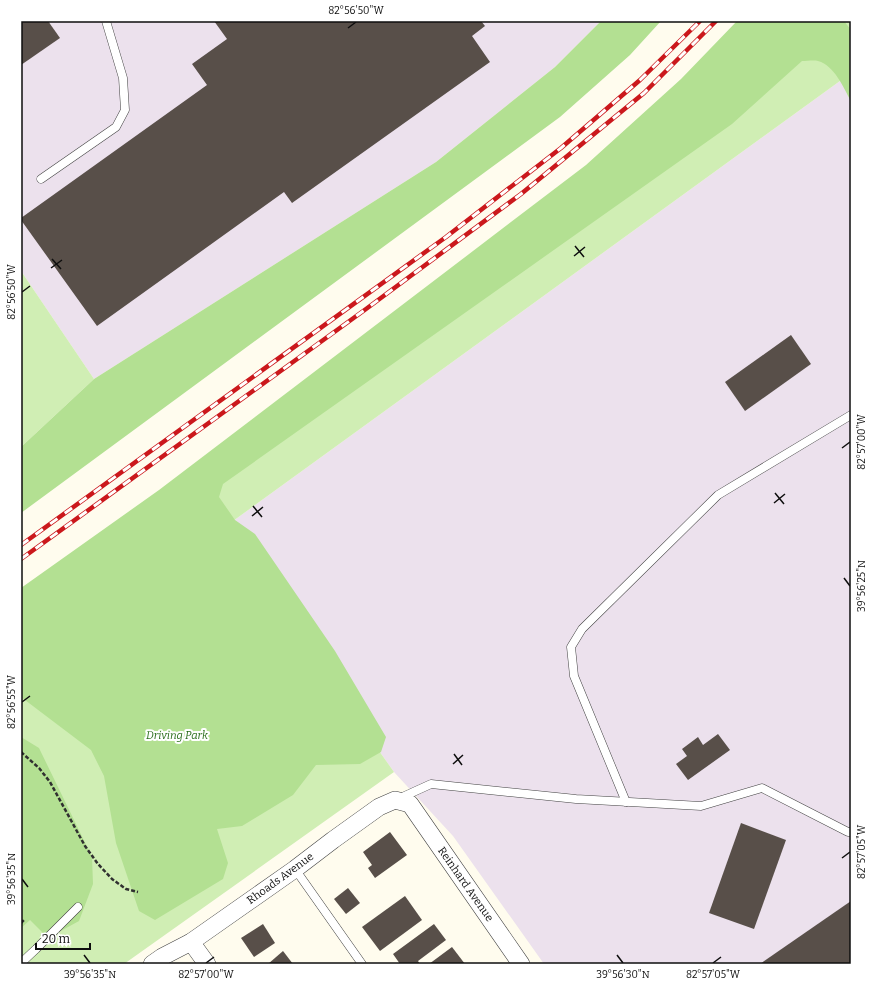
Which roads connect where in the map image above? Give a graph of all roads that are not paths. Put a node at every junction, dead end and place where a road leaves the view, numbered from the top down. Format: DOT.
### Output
graph roads {
  1 [pos="106,21"];
  2 [pos="41,179"];
  3 [pos="851,415"];
  4 [pos="402,802"];
  5 [pos="626,802"];
  6 [pos="851,832"];
  7 [pos="295,869"];
  8 [pos="78,907"];
  9 [pos="191,942"];
  10 [pos="21,963"];
  11 [pos="152,964"];
  12 [pos="207,964"];
  13 [pos="362,964"];
  14 [pos="521,964"];
  1 -- 2 [label="lane"];
  3 -- 5 [label="lane"];
  4 -- 5 [label="lane"];
  4 -- 7 [label="street, Rhoads Avenue"];
  4 -- 14 [label="street, Reinhard Avenue"];
  5 -- 6 [label="lane"];
  7 -- 9 [label="street, Rhoads Avenue"];
  7 -- 13 [label="lane"];
  8 -- 10 [label="lane"];
  9 -- 11 [label="street, Rhoads Avenue"];
  9 -- 12 [label="street"];
}
